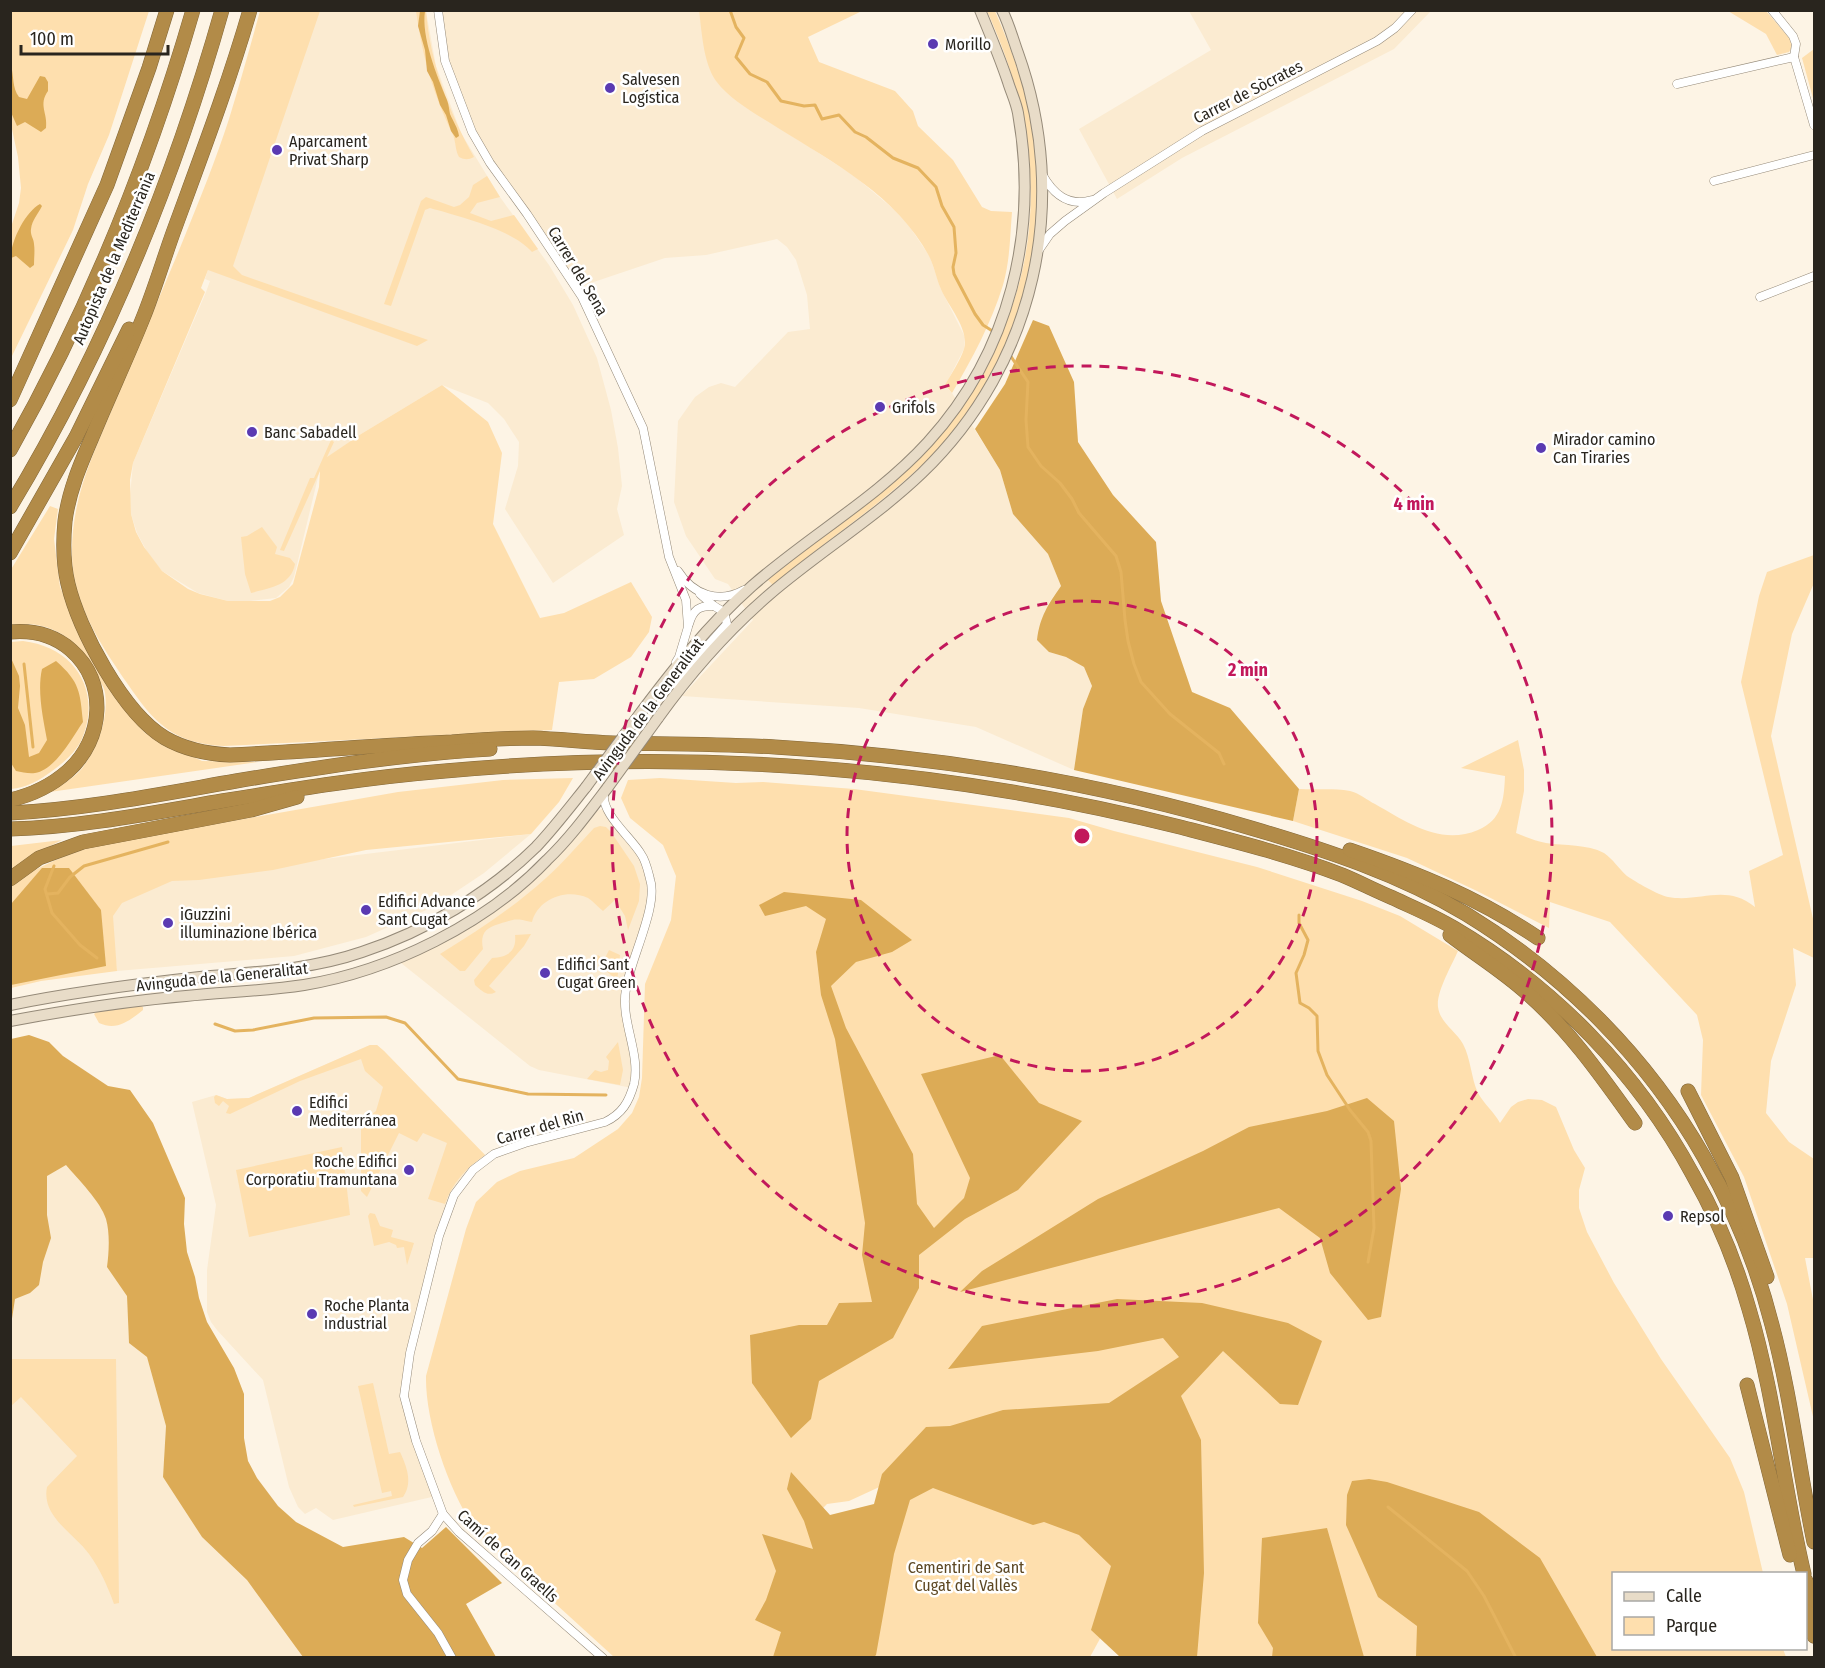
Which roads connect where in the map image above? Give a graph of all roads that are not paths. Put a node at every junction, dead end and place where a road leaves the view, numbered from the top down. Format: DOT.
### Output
graph roads {
  1 [pos="167,10"];
  2 [pos="193,10"];
  3 [pos="222,10"];
  4 [pos="250,10"];
  5 [pos="438,10"];
  6 [pos="980,10"];
  7 [pos="1002,10"];
  8 [pos="1412,10"];
  9 [pos="1772,10"];
  10 [pos="1794,57"];
  11 [pos="1677,84"];
  12 [pos="1815,125"];
  13 [pos="1815,155"];
  14 [pos="1042,174"];
  15 [pos="1714,181"];
  16 [pos="1096,198"];
  17 [pos="174,232"];
  18 [pos="1039,250"];
  19 [pos="1815,276"];
  20 [pos="1760,297"];
  21 [pos="49,317"];
  22 [pos="10,381"];
  23 [pos="10,400"];
  24 [pos="10,450"];
  25 [pos="10,507"];
  26 [pos="10,552"];
  27 [pos="669,557"];
  28 [pos="753,585"];
  29 [pos="700,594"];
  30 [pos="714,606"];
  31 [pos="724,612"];
  32 [pos="688,627"];
  33 [pos="10,632"];
  34 [pos="676,693"];
  35 [pos="651,699"];
  36 [pos="609,743"];
  37 [pos="342,783"];
  38 [pos="606,789"];
  39 [pos="10,800"];
  40 [pos="608,811"];
  41 [pos="10,813"];
  42 [pos="585,816"];
  43 [pos="10,829"];
  44 [pos="1312,846"];
  45 [pos="10,879"];
  46 [pos="1415,908"];
  47 [pos="1538,938"];
  48 [pos="10,1005"];
  49 [pos="10,1022"];
  50 [pos="1688,1091"];
  51 [pos="1635,1123"];
  52 [pos="1772,1323"];
  53 [pos="1747,1385"];
  54 [pos="442,1515"];
  55 [pos="1815,1542"];
  56 [pos="1794,1572"];
  57 [pos="1804,1572"];
  58 [pos="1807,1585"];
  59 [pos="1807,1614"];
  60 [pos="1815,1615"];
  61 [pos="1815,1636"];
  62 [pos="452,1658"];
  63 [pos="603,1658"];
  1 -- 21 [label="highway"];
  2 -- 24 [label="highway, Autopista de la Mediterrània"];
  3 -- 25 [label="highway, Autopista de la Mediterrània"];
  4 -- 17 [label="highway"];
  5 -- 27 [label="street, Carrer del Sena"];
  6 -- 28 [label="street, Avinguda de la Generalitat"];
  7 -- 14 [label="street, Avinguda de la Generalitat"];
  8 -- 16 [label="street, Carrer de Sòcrates"];
  9 -- 10 [label="street"];
  10 -- 11 [label="street"];
  10 -- 12 [label="street"];
  13 -- 15 [label="street"];
  14 -- 16 [label="street, Carrer de Sòcrates"];
  14 -- 18 [label="street, Avinguda de la Generalitat"];
  16 -- 18 [label="street, Carrer de Sòcrates"];
  17 -- 26 [label="highway"];
  17 -- 36 [label="highway"];
  18 -- 34 [label="street, Avinguda de la Generalitat"];
  19 -- 20 [label="street"];
  21 -- 22 [label="highway"];
  21 -- 23 [label="highway"];
  27 -- 29 [label="street, Carrer del Sena"];
  27 -- 32 [label="street, Carrer del Sena"];
  28 -- 29 [label="street"];
  28 -- 31 [label="street, Avinguda de la Generalitat"];
  29 -- 30 [label="street, Carrer del Sena"];
  30 -- 31 [label="street, Carrer del Sena"];
  30 -- 32 [label="street, Carrer del Sena"];
  31 -- 34 [label="street"];
  31 -- 35 [label="street, Avinguda de la Generalitat"];
  32 -- 35 [label="street, Carrer del Sena"];
  33 -- 39 [label="highway"];
  34 -- 38 [label="street, Avinguda de la Generalitat, bridge"];
  35 -- 48 [label="street, Avinguda de la Generalitat, bridge"];
  36 -- 41 [label="highway"];
  36 -- 44 [label="highway"];
  37 -- 43 [label="highway"];
  37 -- 45 [label="highway"];
  37 -- 46 [label="highway"];
  38 -- 40 [label="street, Carrer del Rin"];
  38 -- 42 [label="street, Avinguda de la Generalitat"];
  40 -- 42 [label="street"];
  40 -- 54 [label="street, Carrer del Rin"];
  42 -- 49 [label="street, Avinguda de la Generalitat"];
  44 -- 47 [label="highway"];
  44 -- 52 [label="highway"];
  46 -- 51 [label="highway"];
  46 -- 57 [label="highway"];
  50 -- 52 [label="highway"];
  52 -- 55 [label="highway"];
  53 -- 56 [label="highway"];
  54 -- 62 [label="street, Camí de Can Graells"];
  54 -- 63 [label="street, Camí de Can Graells"];
  58 -- 60 [label="highway"];
  59 -- 61 [label="highway"];
}
